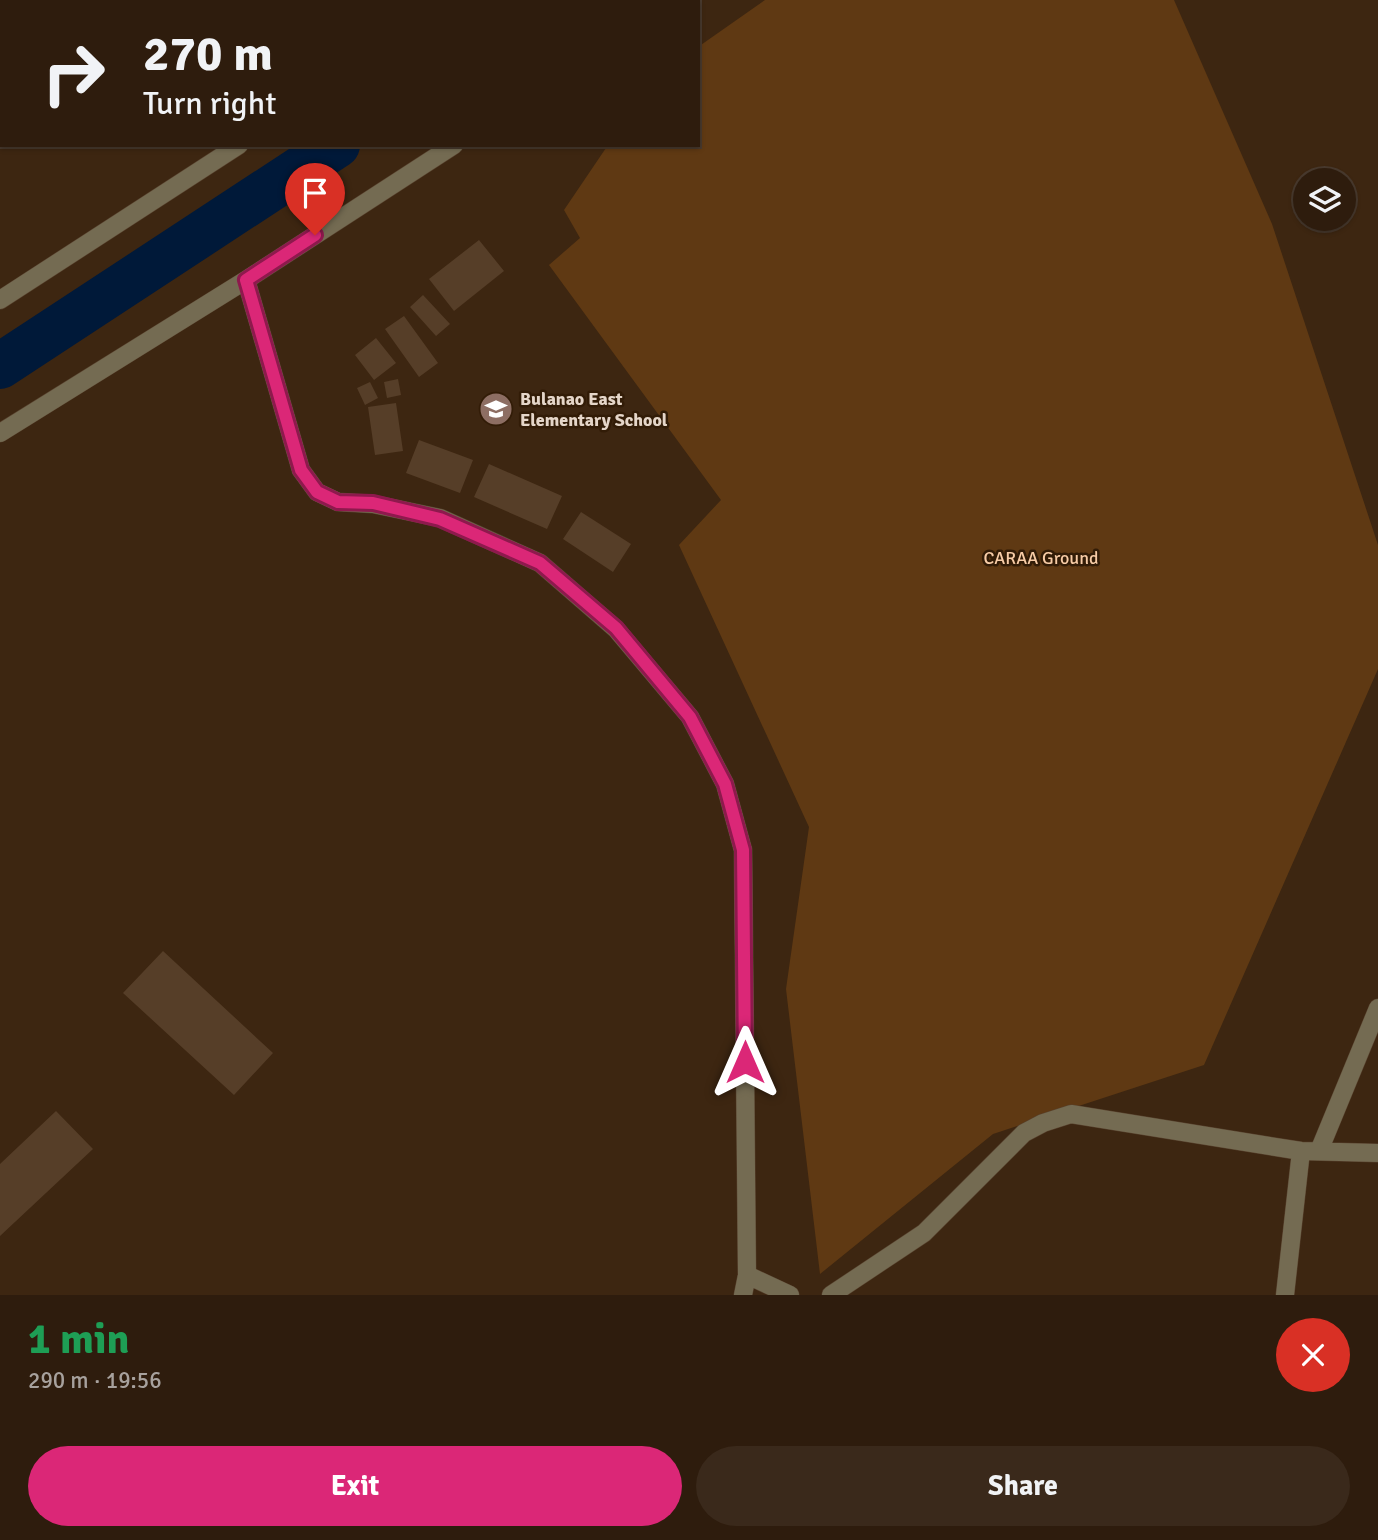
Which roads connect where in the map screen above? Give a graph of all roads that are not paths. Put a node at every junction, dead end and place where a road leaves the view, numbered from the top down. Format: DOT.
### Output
graph roads {
  1 [pos="236,147"];
  2 [pos="451,147"];
  3 [pos="246,280"];
  4 [pos="0,300"];
  5 [pos="0,433"];
  6 [pos="1378,1008"];
  7 [pos="1301,1151"];
  8 [pos="1319,1151"];
  9 [pos="1378,1153"];
  10 [pos="747,1275"];
  11 [pos="743,1295"];
  12 [pos="790,1295"];
  13 [pos="831,1295"];
  14 [pos="1284,1295"];
  1 -- 4 [label="street"];
  2 -- 3 [label="street"];
  3 -- 5 [label="street"];
  3 -- 10 [label="street"];
  6 -- 8 [label="street"];
  7 -- 8 [label="street"];
  7 -- 13 [label="street"];
  7 -- 14 [label="street"];
  8 -- 9 [label="street"];
  10 -- 11 [label="street"];
  10 -- 12 [label="street"];
}
